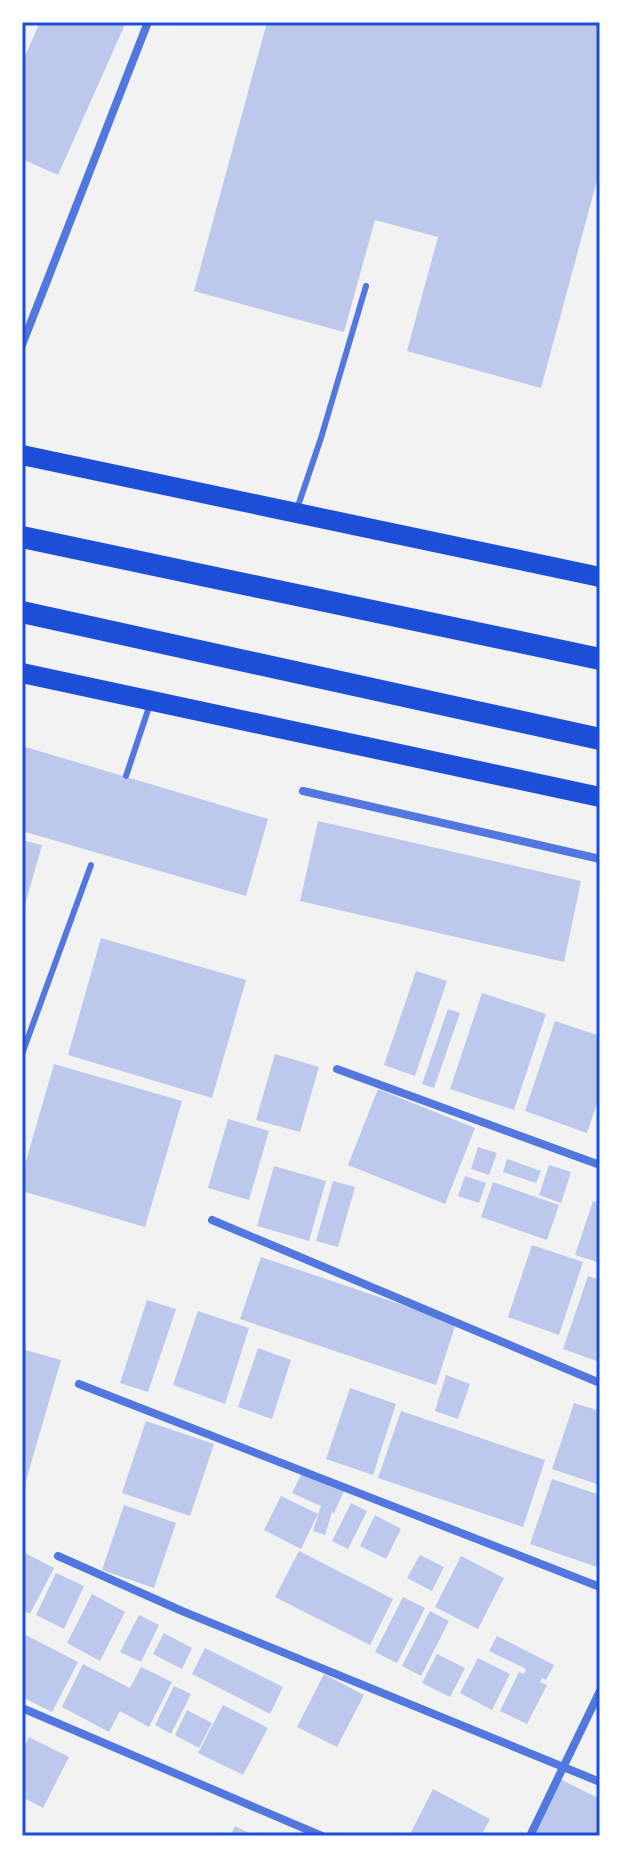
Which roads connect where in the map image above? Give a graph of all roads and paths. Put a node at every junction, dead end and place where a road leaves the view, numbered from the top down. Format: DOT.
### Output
graph roads {
  1 [pos="148,22"];
  2 [pos="366,286"];
  3 [pos="22,345"];
  4 [pos="22,455"];
  5 [pos="295,512"];
  6 [pos="22,537"];
  7 [pos="600,577"];
  8 [pos="22,612"];
  9 [pos="600,659"];
  10 [pos="22,673"];
  11 [pos="151,701"];
  12 [pos="600,739"];
  13 [pos="126,776"];
  14 [pos="303,791"];
  15 [pos="600,797"];
  16 [pos="600,859"];
  17 [pos="91,865"];
  18 [pos="22,1054"];
  19 [pos="337,1069"];
  20 [pos="600,1165"];
  21 [pos="212,1220"];
  22 [pos="600,1383"];
  23 [pos="79,1384"];
  24 [pos="58,1556"];
  25 [pos="600,1587"];
  26 [pos="600,1691"];
  27 [pos="22,1708"];
  28 [pos="563,1767"];
  29 [pos="600,1782"];
  30 [pos="322,1836"];
  31 [pos="530,1836"];
  1 -- 3 [label="street"];
  2 -- 5 [label="lane"];
  4 -- 5 [label="main road"];
  5 -- 7 [label="main road"];
  6 -- 9 [label="highway"];
  8 -- 12 [label="highway"];
  10 -- 11 [label="main road"];
  11 -- 13 [label="lane"];
  11 -- 15 [label="main road"];
  14 -- 16 [label="street"];
  17 -- 18 [label="lane"];
  19 -- 20 [label="street"];
  21 -- 22 [label="street"];
  23 -- 25 [label="street"];
  24 -- 28 [label="street"];
  26 -- 28 [label="street"];
  27 -- 30 [label="street"];
  28 -- 29 [label="street"];
  28 -- 31 [label="street"];
}
